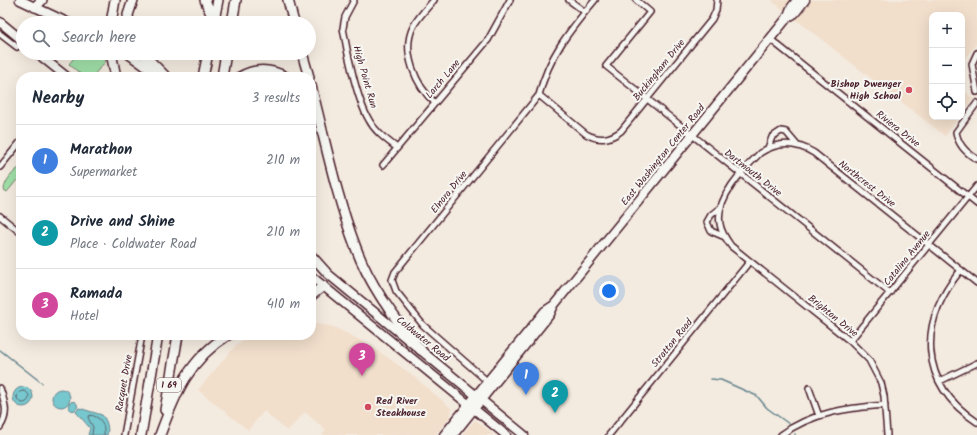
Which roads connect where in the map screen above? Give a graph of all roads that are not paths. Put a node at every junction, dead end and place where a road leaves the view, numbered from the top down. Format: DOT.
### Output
graph roads {
  1 [pos="20,0"];
  2 [pos="42,0"];
  3 [pos="115,0"];
  4 [pos="133,0"];
  5 [pos="206,0"];
  6 [pos="218,0"];
  7 [pos="236,0"];
  8 [pos="288,0"];
  9 [pos="354,0"];
  10 [pos="434,0"];
  11 [pos="510,0"];
  12 [pos="569,0"];
  13 [pos="595,0"];
  14 [pos="636,0"];
  15 [pos="717,0"];
  16 [pos="797,0"];
  17 [pos="805,0"];
  18 [pos="35,7"];
  19 [pos="585,12"];
  20 [pos="54,16"];
  21 [pos="112,16"];
  22 [pos="128,16"];
  23 [pos="211,16"];
  24 [pos="215,16"];
  25 [pos="233,16"];
  26 [pos="292,16"];
  27 [pos="787,18"];
  28 [pos="0,22"];
  29 [pos="0,34"];
  30 [pos="770,39"];
  31 [pos="16,40"];
  32 [pos="16,42"];
  33 [pos="977,53"];
  34 [pos="46,60"];
  35 [pos="112,60"];
  36 [pos="137,60"];
  37 [pos="149,60"];
  38 [pos="207,60"];
  39 [pos="225,60"];
  40 [pos="304,60"];
  41 [pos="61,72"];
  42 [pos="115,72"];
  43 [pos="153,72"];
  44 [pos="161,72"];
  45 [pos="204,72"];
  46 [pos="223,72"];
  47 [pos="253,72"];
  48 [pos="275,72"];
  49 [pos="308,72"];
  50 [pos="977,92"];
  51 [pos="539,96"];
  52 [pos="647,99"];
  53 [pos="434,103"];
  54 [pos="977,103"];
  55 [pos="316,105"];
  56 [pos="692,136"];
  57 [pos="797,145"];
  58 [pos="16,148"];
  59 [pos="397,148"];
  60 [pos="768,148"];
  61 [pos="977,159"];
  62 [pos="383,165"];
  63 [pos="0,167"];
  64 [pos="741,175"];
  65 [pos="977,186"];
  66 [pos="968,197"];
  67 [pos="977,204"];
  68 [pos="721,207"];
  69 [pos="0,216"];
  70 [pos="16,229"];
  71 [pos="725,237"];
  72 [pos="929,245"];
  73 [pos="316,261"];
  74 [pos="750,261"];
  75 [pos="961,270"];
  76 [pos="316,280"];
  77 [pos="977,283"];
  78 [pos="323,286"];
  79 [pos="316,292"];
  80 [pos="890,293"];
  81 [pos="554,305"];
  82 [pos="141,340"];
  83 [pos="157,340"];
  84 [pos="177,340"];
  85 [pos="222,340"];
  86 [pos="850,341"];
  87 [pos="421,350"];
  88 [pos="977,363"];
  89 [pos="940,381"];
  90 [pos="487,382"];
  91 [pos="0,388"];
  92 [pos="809,388"];
  93 [pos="479,398"];
  94 [pos="885,405"];
  95 [pos="471,407"];
  96 [pos="819,416"];
  97 [pos="977,422"];
  98 [pos="0,427"];
  99 [pos="124,435"];
  100 [pos="141,435"];
  101 [pos="160,435"];
  102 [pos="444,435"];
  103 [pos="453,435"];
  104 [pos="506,435"];
  105 [pos="524,435"];
  106 [pos="609,435"];
  107 [pos="780,435"];
  108 [pos="887,435"];
  1 -- 18 [label="main road"];
  2 -- 18 [label="highway"];
  3 -- 21 [label="highway"];
  4 -- 22 [label="highway"];
  5 -- 23 [label="highway"];
  6 -- 24 [label="highway"];
  7 -- 25 [label="highway"];
  8 -- 26 [label="highway"];
  9 -- 59 [label="street, High Point Run"];
  10 -- 53 [label="street"];
  11 -- 53 [label="street, Larch Lane"];
  12 -- 19 [label="street"];
  13 -- 19 [label="street, Elnora Drive"];
  14 -- 52 [label="street, Dartmouth Drive"];
  15 -- 52 [label="street, Buckingham Drive"];
  16 -- 27 [label="main road, East Washington Center Road"];
  17 -- 27 [label="main road, East Washington Center Road"];
  18 -- 20 [label="main road"];
  19 -- 51 [label="street, Elnora Drive"];
  27 -- 30 [label="main road, East Washington Center Road"];
  28 -- 31 [label="main road"];
  29 -- 32 [label="street"];
  30 -- 56 [label="main road, East Washington Center Road"];
  30 -- 66 [label="street, Riviera Drive"];
  33 -- 50 [label="street"];
  34 -- 41 [label="main road"];
  35 -- 42 [label="highway"];
  36 -- 43 [label="main road"];
  37 -- 44 [label="highway"];
  38 -- 45 [label="highway"];
  39 -- 46 [label="highway"];
  40 -- 49 [label="highway"];
  47 -- 48 [label="highway"];
  51 -- 52 [label="street, Buckingham Drive"];
  51 -- 90 [label="street, Elnora Drive"];
  52 -- 56 [label="street, Dartmouth Drive"];
  53 -- 59 [label="street, Larch Lane"];
  54 -- 61 [label="street"];
  55 -- 87 [label="highway"];
  56 -- 64 [label="street, Dartmouth Drive"];
  56 -- 81 [label="main road, East Washington Center Road"];
  57 -- 60 [label="street, Northcrest Drive"];
  57 -- 60 [label="street"];
  57 -- 72 [label="street, Northcrest Drive"];
  58 -- 63 [label="street"];
  59 -- 62 [label="street, Larch Lane"];
  60 -- 64 [label="street"];
  64 -- 68 [label="street, Brighton Drive"];
  64 -- 80 [label="street, Dartmouth Drive"];
  65 -- 66 [label="street, Catalina Avenue"];
  66 -- 67 [label="street, Riviera Drive"];
  66 -- 72 [label="street, Catalina Avenue"];
  68 -- 71 [label="street, Brighton Drive"];
  68 -- 71 [label="street, Brighton Drive"];
  69 -- 70 [label="street"];
  71 -- 74 [label="street, Brighton Drive"];
  72 -- 75 [label="street, Northcrest Drive"];
  72 -- 80 [label="street, Catalina Avenue"];
  73 -- 87 [label="main road, Coldwater Road"];
  74 -- 86 [label="street, Brighton Drive"];
  74 -- 106 [label="street, Stratton Road"];
  75 -- 77 [label="street, Northcrest Drive"];
  75 -- 89 [label="street"];
  76 -- 78 [label="main road"];
  78 -- 79 [label="highway"];
  78 -- 95 [label="main road"];
  80 -- 86 [label="street, Catalina Avenue"];
  81 -- 90 [label="main road, East Washington Center Road"];
  81 -- 93 [label="main road, East Washington Center Road"];
  82 -- 99 [label="street, Racquet Drive"];
  83 -- 100 [label="highway, I 69"];
  84 -- 101 [label="highway, I 69"];
  85 -- 101 [label="highway"];
  86 -- 94 [label="street, Brighton Drive"];
  87 -- 93 [label="main road, Coldwater Road"];
  88 -- 89 [label="street"];
  89 -- 97 [label="street"];
  90 -- 93 [label="main road, East Washington Center Road"];
  91 -- 98 [label="street"];
  92 -- 96 [label="street"];
  93 -- 95 [label="main road, East Washington Center Road"];
  93 -- 105 [label="main road, Coldwater Road"];
  94 -- 96 [label="street"];
  94 -- 108 [label="street, Brighton Drive"];
  95 -- 102 [label="main road, East Washington Center Road"];
  95 -- 103 [label="main road, East Washington Center Road"];
  95 -- 104 [label="main road"];
  96 -- 107 [label="street"];
}
